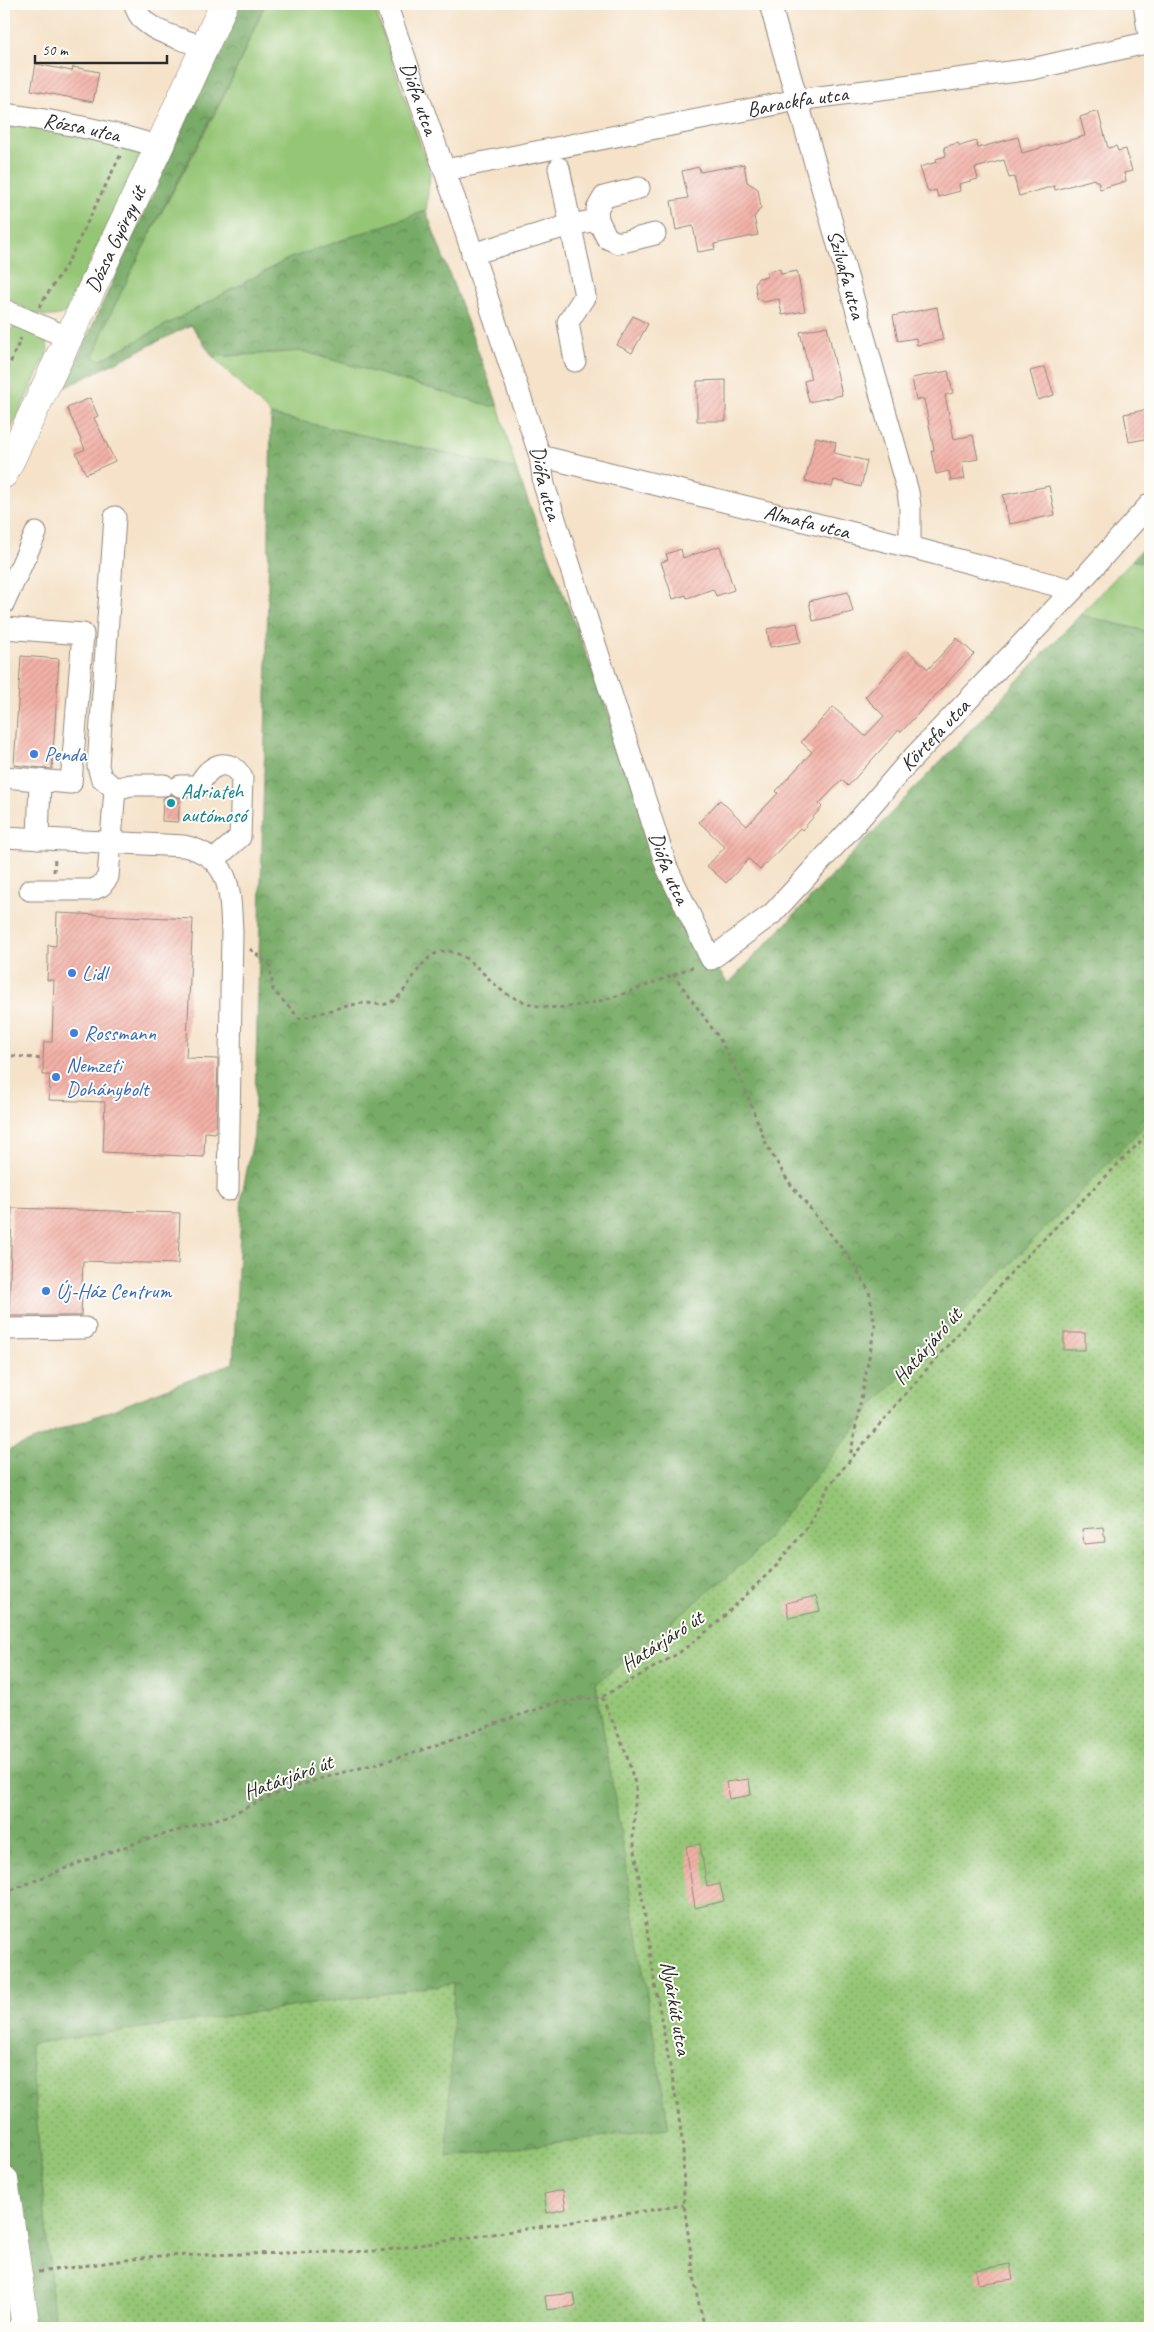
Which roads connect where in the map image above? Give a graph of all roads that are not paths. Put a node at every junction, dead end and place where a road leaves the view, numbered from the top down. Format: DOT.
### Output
graph roads {
  1 [pos="135,4"];
  2 [pos="224,4"];
  3 [pos="386,4"];
  4 [pos="770,4"];
  5 [pos="1144,4"];
  6 [pos="1150,42"];
  7 [pos="203,47"];
  8 [pos="797,100"];
  9 [pos="4,114"];
  10 [pos="158,147"];
  11 [pos="559,168"];
  12 [pos="445,170"];
  13 [pos="639,188"];
  14 [pos="598,220"];
  15 [pos="570,225"];
  16 [pos="655,234"];
  17 [pos="472,254"];
  18 [pos="4,310"];
  19 [pos="69,338"];
  20 [pos="575,360"];
  21 [pos="540,456"];
  22 [pos="4,474"];
  23 [pos="1150,504"];
  24 [pos="115,517"];
  25 [pos="36,533"];
  26 [pos="910,547"];
  27 [pos="1073,590"];
  28 [pos="4,603"];
  29 [pos="4,628"];
  30 [pos="4,777"];
  31 [pos="40,780"];
  32 [pos="115,789"];
  33 [pos="4,836"];
  34 [pos="40,839"];
  35 [pos="110,844"];
  36 [pos="4,848"];
  37 [pos="214,860"];
  38 [pos="30,890"];
  39 [pos="711,959"];
  40 [pos="228,1190"];
  41 [pos="85,1328"];
  42 [pos="4,1329"];
  43 [pos="4,2180"];
  44 [pos="26,2328"];
  1 -- 7 [label="street"];
  2 -- 7 [label="main road, Dózsa György út"];
  3 -- 12 [label="street, Diófa utca"];
  4 -- 8 [label="street, Szilvafa utca"];
  5 -- 6 [label="street"];
  6 -- 8 [label="street, Barackfa utca"];
  7 -- 10 [label="main road, Dózsa György út"];
  8 -- 12 [label="street, Barackfa utca"];
  8 -- 26 [label="street, Szilvafa utca"];
  9 -- 10 [label="street, Rózsa utca"];
  10 -- 19 [label="main road, Dózsa György út"];
  11 -- 15 [label="street"];
  12 -- 17 [label="street, Diófa utca"];
  13 -- 14 [label="street"];
  14 -- 15 [label="street"];
  14 -- 16 [label="street"];
  15 -- 17 [label="street"];
  15 -- 20 [label="street"];
  17 -- 21 [label="street, Diófa utca"];
  18 -- 19 [label="street"];
  19 -- 22 [label="main road, Dózsa György út"];
  21 -- 26 [label="street, Almafa utca"];
  21 -- 39 [label="street, Diófa utca"];
  23 -- 27 [label="street, Körtefa utca"];
  24 -- 32 [label="street"];
  25 -- 28 [label="street"];
  26 -- 27 [label="street, Almafa utca"];
  27 -- 39 [label="street, Körtefa utca"];
  29 -- 31 [label="street"];
  30 -- 31 [label="street"];
  31 -- 34 [label="street"];
  32 -- 35 [label="street"];
  32 -- 37 [label="street"];
  33 -- 34 [label="street"];
  34 -- 35 [label="street"];
  34 -- 36 [label="street"];
  35 -- 37 [label="street"];
  35 -- 38 [label="street"];
  37 -- 40 [label="street"];
  41 -- 42 [label="street"];
  43 -- 44 [label="main road"];
}
